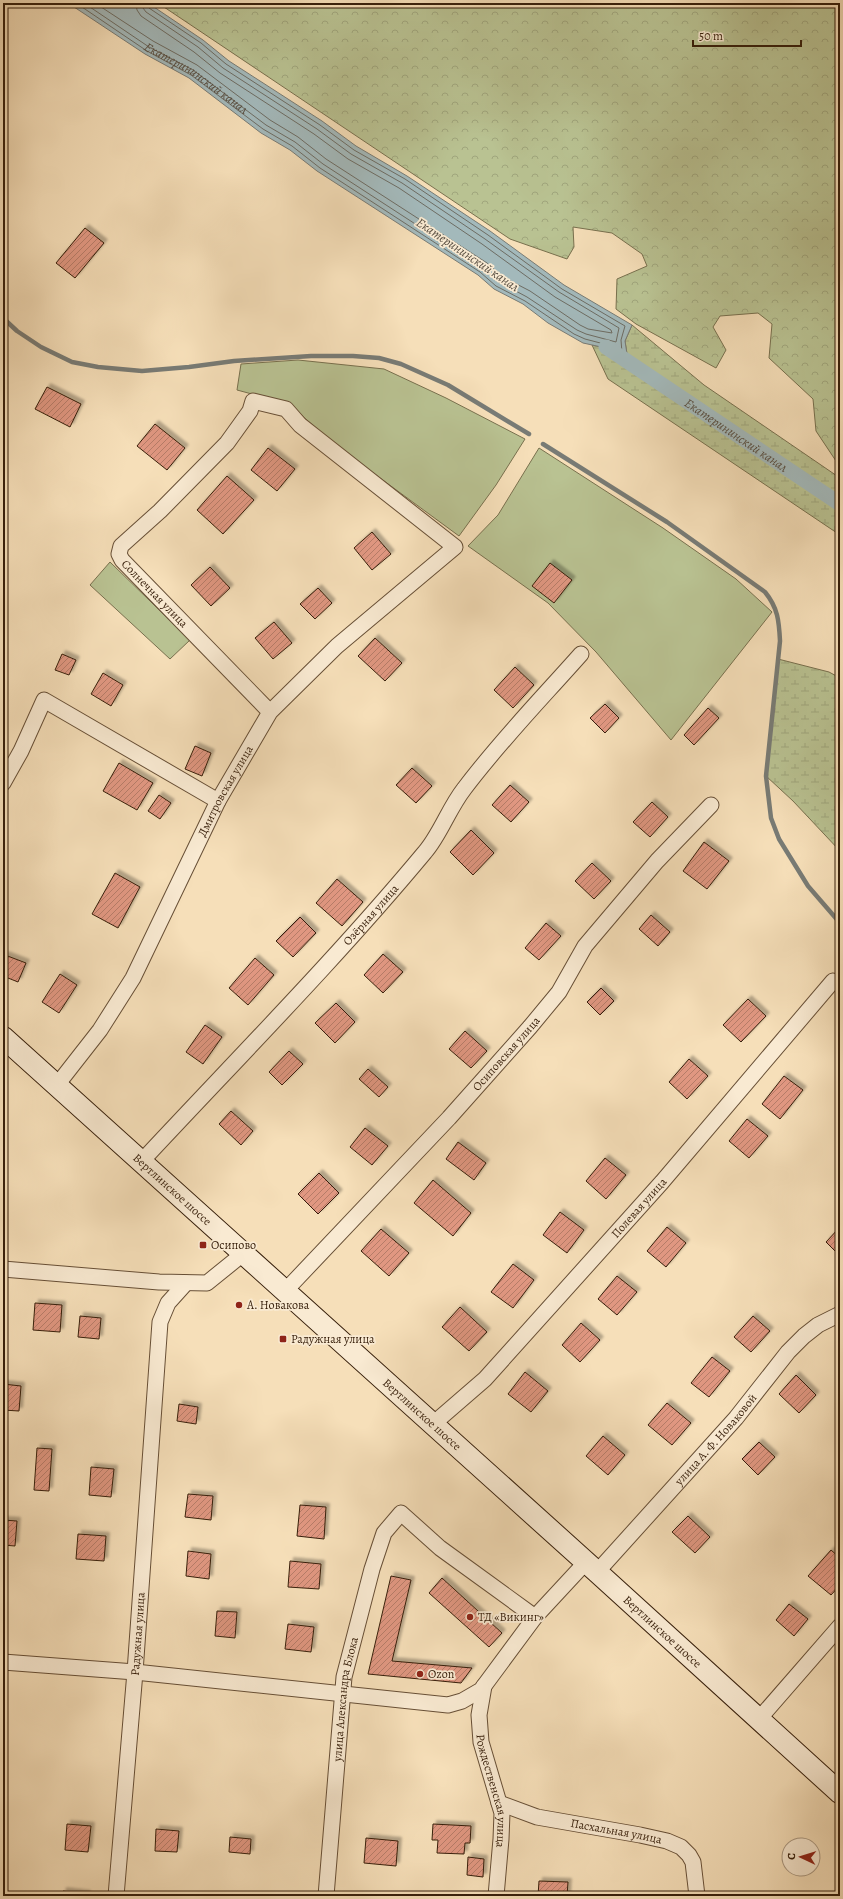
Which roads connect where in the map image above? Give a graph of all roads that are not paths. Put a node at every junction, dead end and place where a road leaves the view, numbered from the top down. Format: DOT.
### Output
graph roads {
  1 [pos="253,400"];
  2 [pos="581,654"];
  3 [pos="270,712"];
  4 [pos="3,783"];
  5 [pos="218,801"];
  6 [pos="711,805"];
  7 [pos="833,981"];
  8 [pos="3,1036"];
  9 [pos="57,1085"];
  10 [pos="142,1161"];
  11 [pos="244,1253"];
  12 [pos="3,1269"];
  13 [pos="186,1283"];
  14 [pos="286,1290"];
  15 [pos="840,1314"];
  16 [pos="433,1424"];
  17 [pos="592,1567"];
  18 [pos="535,1617"];
  19 [pos="840,1626"];
  20 [pos="3,1662"];
  21 [pos="135,1672"];
  22 [pos="484,1686"];
  23 [pos="343,1692"];
  24 [pos="759,1719"];
  25 [pos="840,1793"];
  26 [pos="499,1802"];
  27 [pos="116,1896"];
  28 [pos="326,1896"];
  29 [pos="496,1896"];
  30 [pos="697,1896"];
  1 -- 3 [label="street, Солнечная улица"];
  1 -- 3 [label="street, Дмитровская улица"];
  2 -- 10 [label="street, Озёрная улица"];
  3 -- 5 [label="street, Дмитровская улица"];
  4 -- 5 [label="street"];
  5 -- 9 [label="street, Дмитровская улица"];
  6 -- 14 [label="street, Осиповская улица"];
  7 -- 16 [label="street, Полевая улица"];
  8 -- 9 [label="main road, Вертлинское шоссе"];
  9 -- 10 [label="main road, Вертлинское шоссе"];
  10 -- 11 [label="main road, Вертлинское шоссе"];
  11 -- 13 [label="street"];
  11 -- 14 [label="main road, Вертлинское шоссе"];
  12 -- 13 [label="street"];
  13 -- 21 [label="street, Радужная улица"];
  14 -- 16 [label="main road, Вертлинское шоссе"];
  15 -- 17 [label="street, улица А. Ф. Новаковой"];
  16 -- 17 [label="main road, Вертлинское шоссе"];
  17 -- 18 [label="street, улица А. Ф. Новаковой"];
  17 -- 24 [label="main road, Вертлинское шоссе"];
  18 -- 22 [label="street, улица А. Ф. Новаковой"];
  18 -- 23 [label="street, улица Александра Блока"];
  19 -- 24 [label="street"];
  20 -- 21 [label="street"];
  21 -- 23 [label="street"];
  21 -- 27 [label="street, Радужная улица"];
  22 -- 23 [label="street"];
  22 -- 26 [label="street, Рождественская улица"];
  23 -- 28 [label="street, улица Александра Блока"];
  24 -- 25 [label="main road, Вертлинское шоссе"];
  26 -- 29 [label="street, Рождественская улица"];
  26 -- 30 [label="street, Пасхальная улица"];
}
